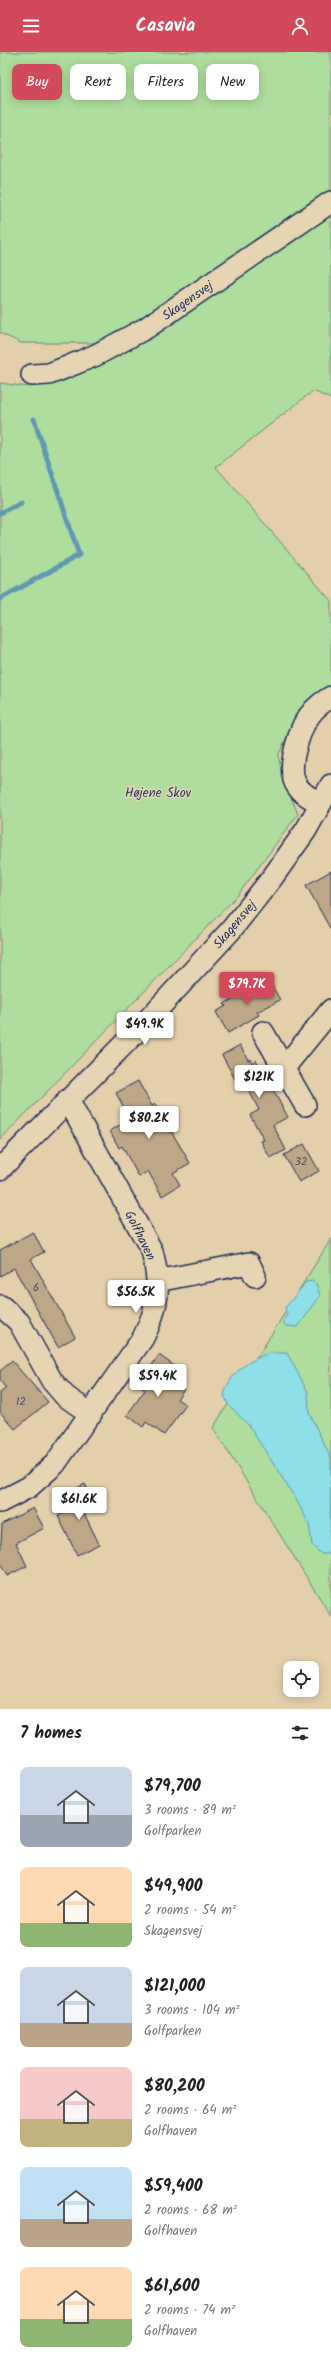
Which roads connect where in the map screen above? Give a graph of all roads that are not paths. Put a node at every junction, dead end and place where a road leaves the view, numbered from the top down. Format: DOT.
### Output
graph roads {
  1 [pos="331,202"];
  2 [pos="32,375"];
  3 [pos="331,697"];
  4 [pos="326,793"];
  5 [pos="331,1010"];
  6 [pos="263,1032"];
  7 [pos="284,1068"];
  8 [pos="68,1100"];
  9 [pos="305,1105"];
  10 [pos="0,1169"];
  11 [pos="255,1276"];
  12 [pos="158,1281"];
  13 [pos="1,1306"];
  14 [pos="91,1414"];
  15 [pos="0,1502"];
  1 -- 2 [label="street, Skagensvej"];
  3 -- 4 [label="street"];
  4 -- 8 [label="street, Skagensvej"];
  5 -- 7 [label="street"];
  6 -- 7 [label="street"];
  7 -- 9 [label="street"];
  8 -- 10 [label="street, Skagensvej"];
  8 -- 12 [label="street, Golfhaven"];
  11 -- 12 [label="street"];
  12 -- 14 [label="street, Golfhaven"];
  13 -- 14 [label="street"];
  14 -- 15 [label="street, Golfhaven"];
}
